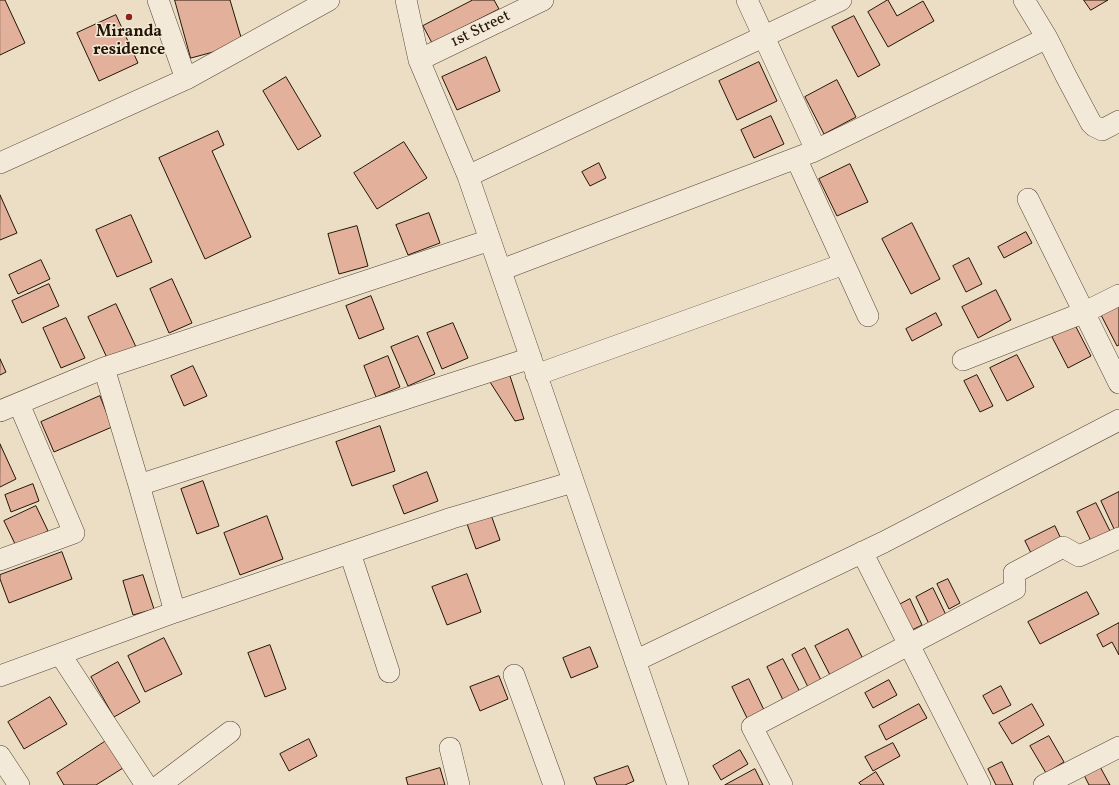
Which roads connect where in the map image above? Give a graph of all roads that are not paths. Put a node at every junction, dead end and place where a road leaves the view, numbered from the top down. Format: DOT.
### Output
graph roads {
  1 [pos="158,0"];
  2 [pos="329,0"];
  3 [pos="406,0"];
  4 [pos="543,0"];
  5 [pos="747,0"];
  6 [pos="842,0"];
  7 [pos="1024,0"];
  8 [pos="764,37"];
  9 [pos="1047,38"];
  10 [pos="419,60"];
  11 [pos="186,79"];
  12 [pos="1119,121"];
  13 [pos="816,150"];
  14 [pos="796,158"];
  15 [pos="0,163"];
  16 [pos="468,176"];
  17 [pos="1028,199"];
  18 [pos="490,240"];
  19 [pos="844,264"];
  20 [pos="501,270"];
  21 [pos="1119,295"];
  22 [pos="1085,312"];
  23 [pos="868,316"];
  24 [pos="963,360"];
  25 [pos="534,366"];
  26 [pos="104,368"];
  27 [pos="1119,383"];
  28 [pos="19,404"];
  29 [pos="0,411"];
  30 [pos="1119,420"];
  31 [pos="573,482"];
  32 [pos="140,485"];
  33 [pos="1119,538"];
  34 [pos="862,552"];
  35 [pos="350,553"];
  36 [pos="0,560"];
  37 [pos="176,612"];
  38 [pos="910,645"];
  39 [pos="60,654"];
  40 [pos="635,661"];
  41 [pos="389,672"];
  42 [pos="514,675"];
  43 [pos="0,676"];
  44 [pos="230,732"];
  45 [pos="1119,746"];
  46 [pos="450,748"];
  47 [pos="0,756"];
  48 [pos="19,785"];
  49 [pos="146,785"];
  50 [pos="160,785"];
  51 [pos="459,785"];
  52 [pos="554,785"];
  53 [pos="678,785"];
  54 [pos="782,785"];
  55 [pos="980,785"];
  56 [pos="1044,785"];
  1 -- 11 [label="street"];
  2 -- 11 [label="street"];
  3 -- 10 [label="street"];
  4 -- 10 [label="street, 1st Street"];
  5 -- 8 [label="street"];
  6 -- 8 [label="street"];
  7 -- 9 [label="street"];
  8 -- 13 [label="street"];
  8 -- 16 [label="street"];
  9 -- 12 [label="street"];
  9 -- 13 [label="street"];
  10 -- 16 [label="street"];
  11 -- 15 [label="street"];
  13 -- 14 [label="street"];
  14 -- 19 [label="street"];
  14 -- 20 [label="street"];
  16 -- 18 [label="street"];
  17 -- 22 [label="street"];
  18 -- 20 [label="street"];
  18 -- 26 [label="street"];
  19 -- 23 [label="street"];
  19 -- 25 [label="street"];
  20 -- 25 [label="street"];
  21 -- 22 [label="street"];
  22 -- 24 [label="street"];
  22 -- 27 [label="street"];
  25 -- 31 [label="street"];
  25 -- 32 [label="street"];
  26 -- 28 [label="street"];
  26 -- 32 [label="street"];
  28 -- 29 [label="street"];
  28 -- 36 [label="street"];
  30 -- 34 [label="street"];
  31 -- 35 [label="street"];
  31 -- 40 [label="street"];
  32 -- 37 [label="street"];
  33 -- 38 [label="street"];
  34 -- 38 [label="street"];
  34 -- 40 [label="street"];
  35 -- 37 [label="street"];
  35 -- 41 [label="street"];
  37 -- 39 [label="street"];
  38 -- 54 [label="street"];
  38 -- 55 [label="street"];
  39 -- 43 [label="street"];
  39 -- 49 [label="street"];
  40 -- 53 [label="street"];
  42 -- 52 [label="street"];
  44 -- 50 [label="street"];
  45 -- 56 [label="street"];
  46 -- 51 [label="street"];
  47 -- 48 [label="street"];
}
